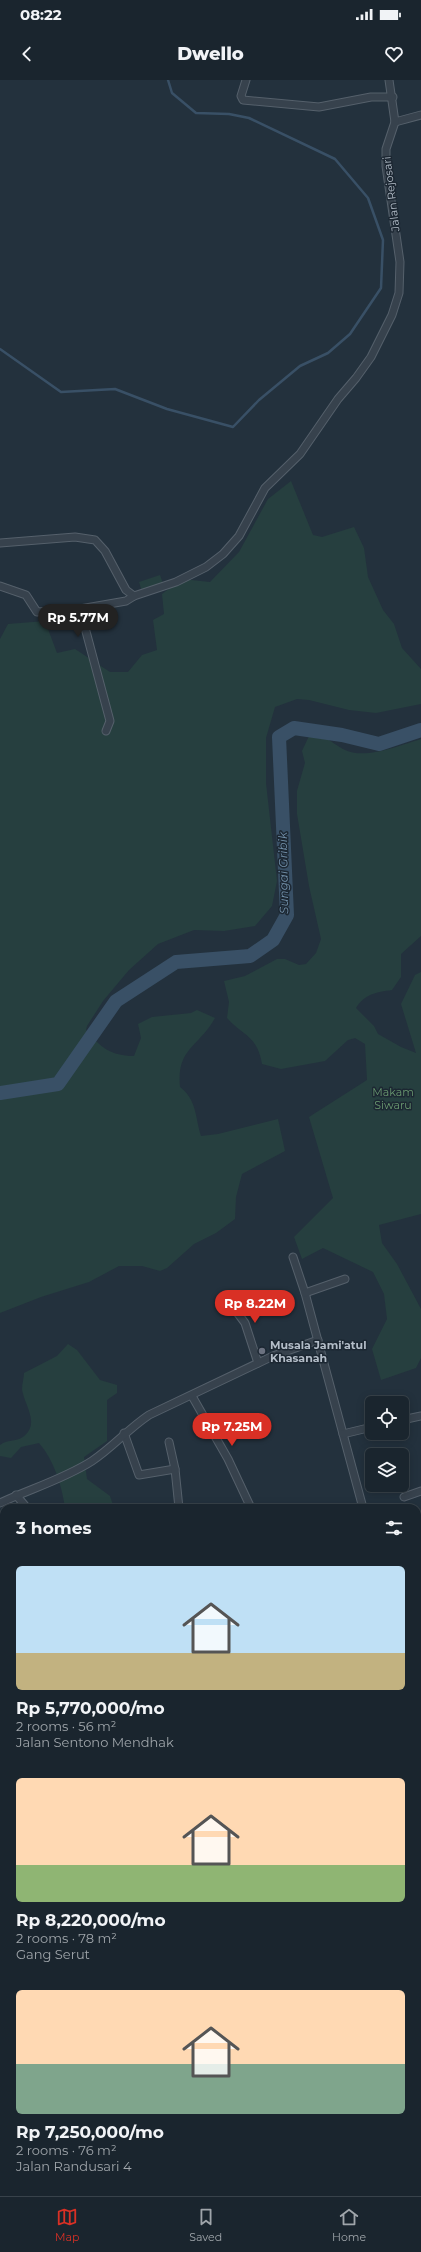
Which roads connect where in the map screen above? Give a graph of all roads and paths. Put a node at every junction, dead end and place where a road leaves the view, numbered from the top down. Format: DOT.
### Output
graph roads {
  1 [pos="246,80"];
  2 [pos="389,80"];
  3 [pos="392,97"];
  4 [pos="421,115"];
  5 [pos="394,122"];
  6 [pos="0,543"];
  7 [pos="0,586"];
  8 [pos="134,596"];
  9 [pos="80,609"];
  10 [pos="106,731"];
  11 [pos="293,1257"];
  12 [pos="345,1279"];
  13 [pos="305,1293"];
  14 [pos="227,1299"];
  15 [pos="318,1340"];
  16 [pos="258,1363"];
  17 [pos="192,1396"];
  18 [pos="421,1416"];
  19 [pos="409,1419"];
  20 [pos="365,1429"];
  21 [pos="124,1433"];
  22 [pos="343,1434"];
  23 [pos="169,1442"];
  24 [pos="175,1469"];
  25 [pos="421,1491"];
  26 [pos="16,1495"];
  27 [pos="404,1497"];
  28 [pos="0,1503"];
  29 [pos="23,1504"];
  30 [pos="179,1504"];
  31 [pos="249,1504"];
  32 [pos="362,1504"];
  1 -- 3 [label="street"];
  2 -- 3 [label="street, Jalan Rejosari"];
  3 -- 5 [label="street, Jalan Rejosari"];
  4 -- 5 [label="street"];
  5 -- 8 [label="street, Jalan Rejosari"];
  6 -- 8 [label="street"];
  7 -- 9 [label="street, Jalan Rejosari"];
  8 -- 9 [label="street, Jalan Rejosari"];
  9 -- 10 [label="street"];
  11 -- 13 [label="street"];
  12 -- 13 [label="street"];
  13 -- 15 [label="street"];
  14 -- 16 [label="street"];
  15 -- 16 [label="street"];
  15 -- 22 [label="street"];
  16 -- 17 [label="street"];
  17 -- 21 [label="street"];
  17 -- 31 [label="street"];
  18 -- 19 [label="street"];
  20 -- 22 [label="street"];
  21 -- 24 [label="street"];
  21 -- 26 [label="street"];
  22 -- 32 [label="street"];
  23 -- 24 [label="street"];
  24 -- 30 [label="street"];
  25 -- 27 [label="street"];
  26 -- 28 [label="street"];
  26 -- 29 [label="street"];
}
